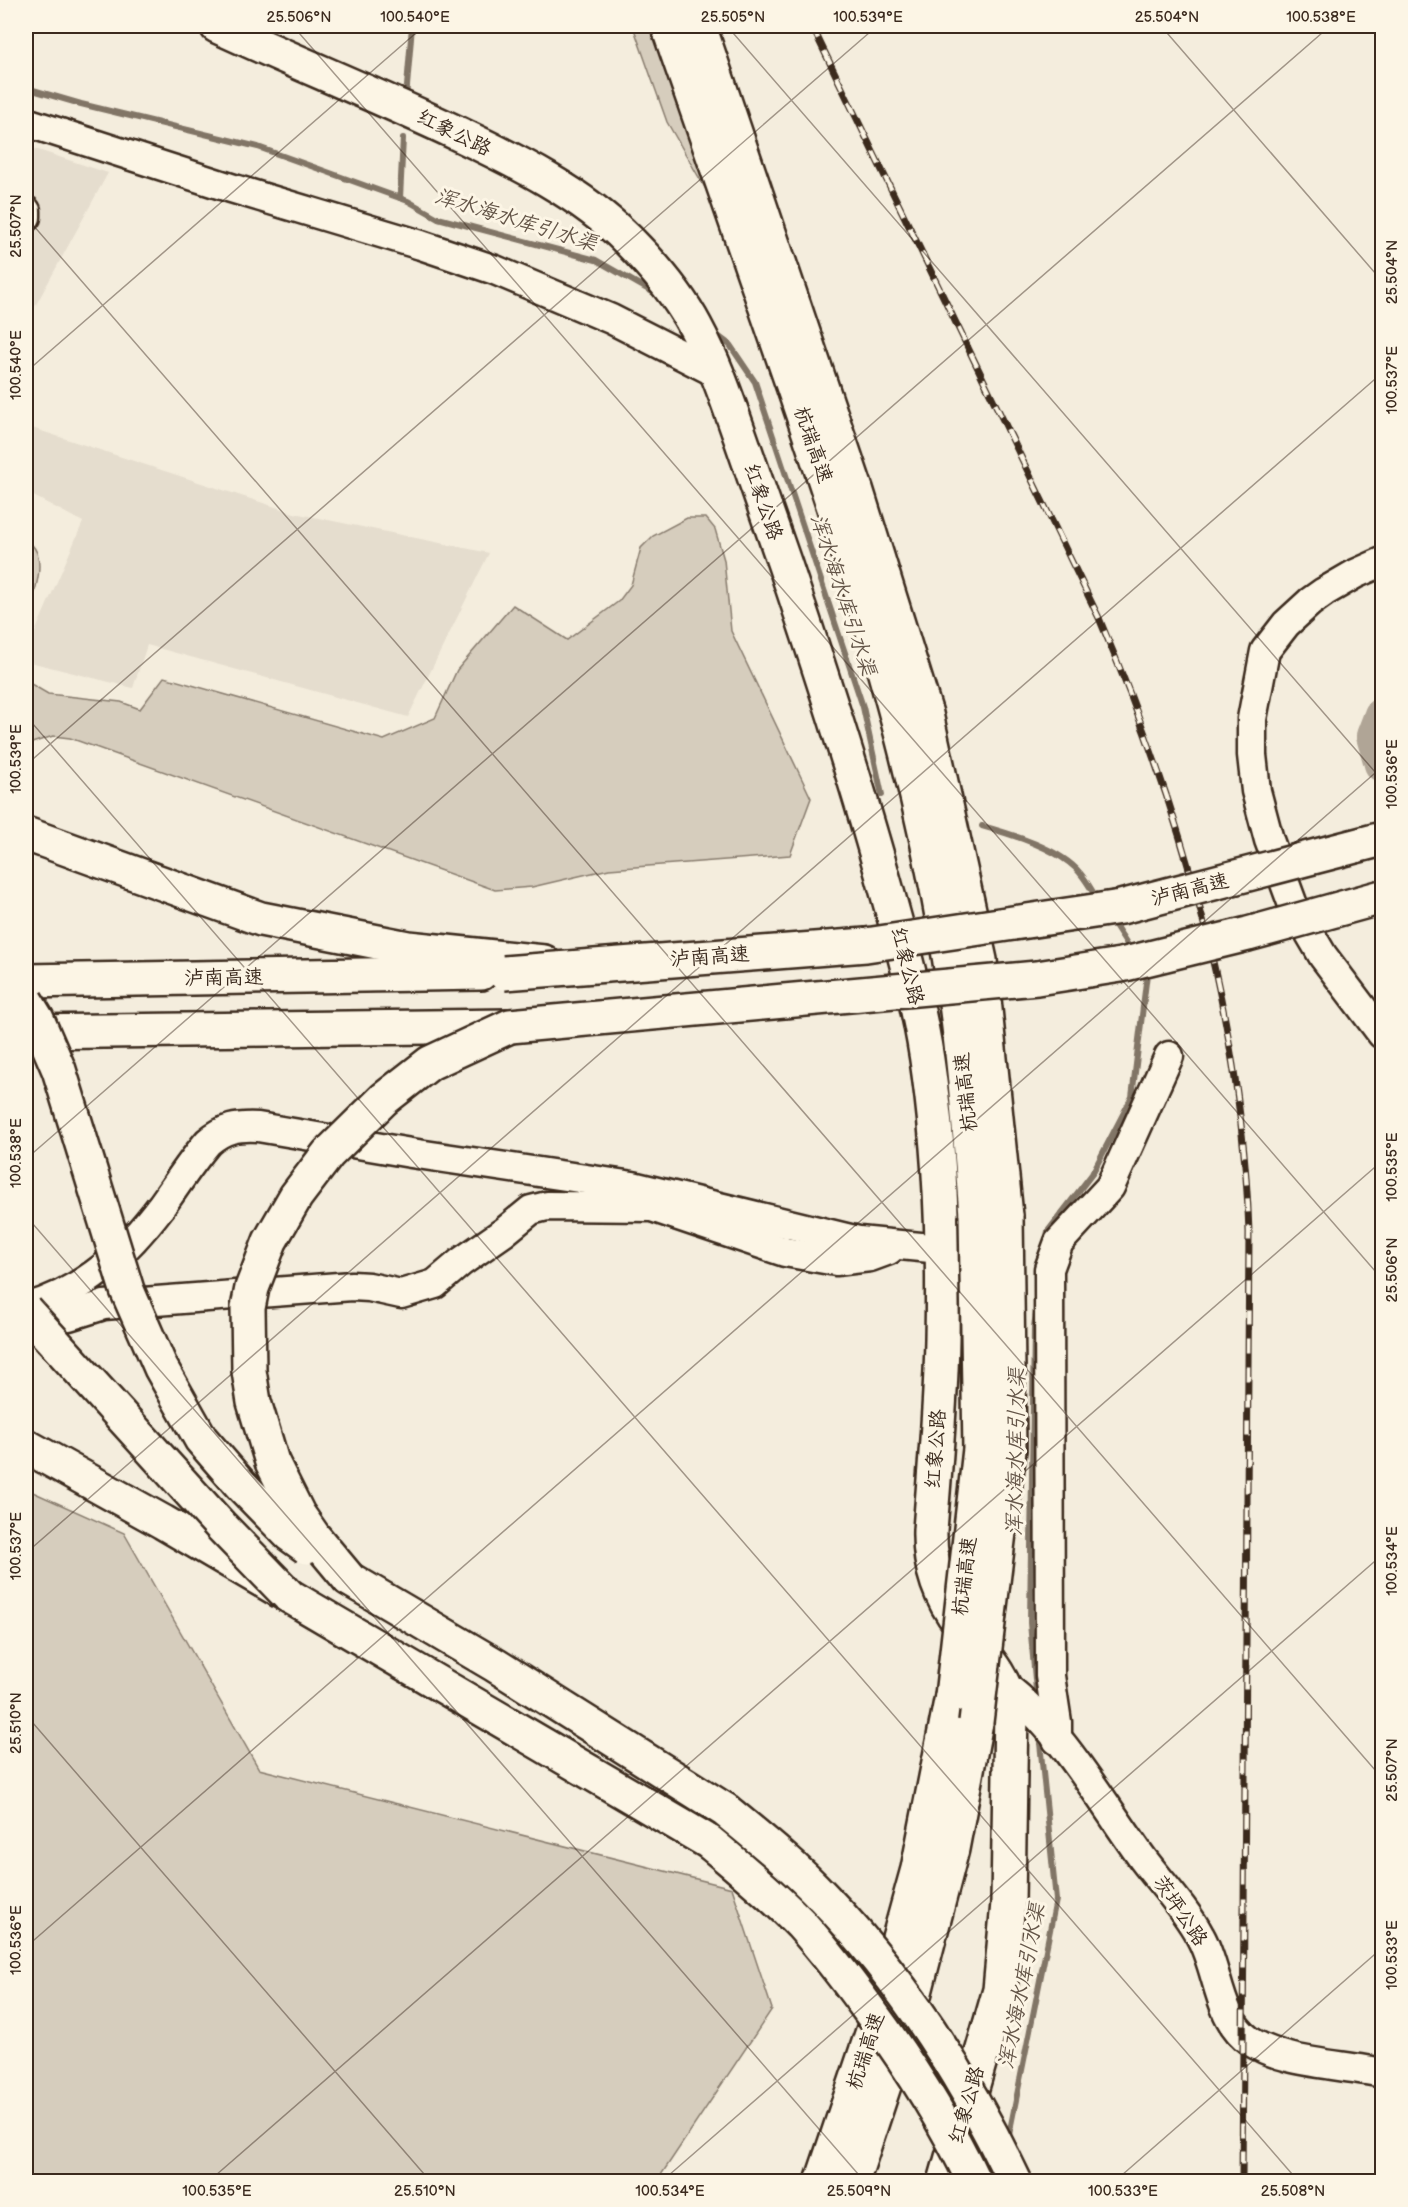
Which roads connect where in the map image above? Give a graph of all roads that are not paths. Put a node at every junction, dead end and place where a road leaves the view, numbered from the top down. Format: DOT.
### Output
graph roads {
  1 [pos="217,26"];
  2 [pos="668,26"];
  3 [pos="699,26"];
  4 [pos="26,123"];
  5 [pos="26,211"];
  6 [pos="26,217"];
  7 [pos="717,373"];
  8 [pos="1383,562"];
  9 [pos="26,834"];
  10 [pos="1383,839"];
  11 [pos="1383,897"];
  12 [pos="582,967"];
  13 [pos="26,981"];
  14 [pos="26,1001"];
  15 [pos="510,1026"];
  16 [pos="26,1032"];
  17 [pos="1383,1034"];
  18 [pos="1169,1056"];
  19 [pos="991,1216"];
  20 [pos="902,1245"];
  21 [pos="941,1249"];
  22 [pos="26,1309"];
  23 [pos="26,1323"];
  24 [pos="26,1446"];
  25 [pos="349,1579"];
  26 [pos="290,1596"];
  27 [pos="1005,1685"];
  28 [pos="1055,1737"];
  29 [pos="1383,2073"];
  30 [pos="851,2168"];
  31 [pos="808,2181"];
  32 [pos="822,2181"];
  33 [pos="945,2181"];
  34 [pos="974,2181"];
  35 [pos="1015,2181"];
  1 -- 7 [label="main road, 红象公路"];
  2 -- 19 [label="main road, 杭瑞高速"];
  3 -- 19 [label="main road, 杭瑞高速"];
  4 -- 7 [label="street"];
  5 -- 6 [label="street"];
  7 -- 21 [label="main road, 红象公路"];
  8 -- 17 [label="street"];
  9 -- 12 [label="main road"];
  10 -- 12 [label="main road, 泸南高速, bridge"];
  11 -- 15 [label="main road, bridge"];
  12 -- 13 [label="main road, 泸南高速, bridge"];
  14 -- 25 [label="main road, bridge"];
  15 -- 16 [label="main road"];
  15 -- 25 [label="main road, bridge"];
  18 -- 28 [label="street"];
  19 -- 30 [label="main road, 杭瑞高速, bridge"];
  19 -- 30 [label="main road, 杭瑞高速, bridge"];
  20 -- 21 [label="street"];
  20 -- 22 [label="street"];
  20 -- 23 [label="street"];
  21 -- 27 [label="main road, 红象公路"];
  22 -- 26 [label="main road, bridge"];
  24 -- 26 [label="main road"];
  25 -- 35 [label="main road, bridge"];
  26 -- 34 [label="main road, bridge"];
  27 -- 28 [label="street, 茨坪公路"];
  27 -- 33 [label="main road, 红象公路"];
  28 -- 29 [label="street, 茨坪公路"];
  30 -- 31 [label="main road"];
  30 -- 32 [label="main road, 杭瑞高速"];
}
